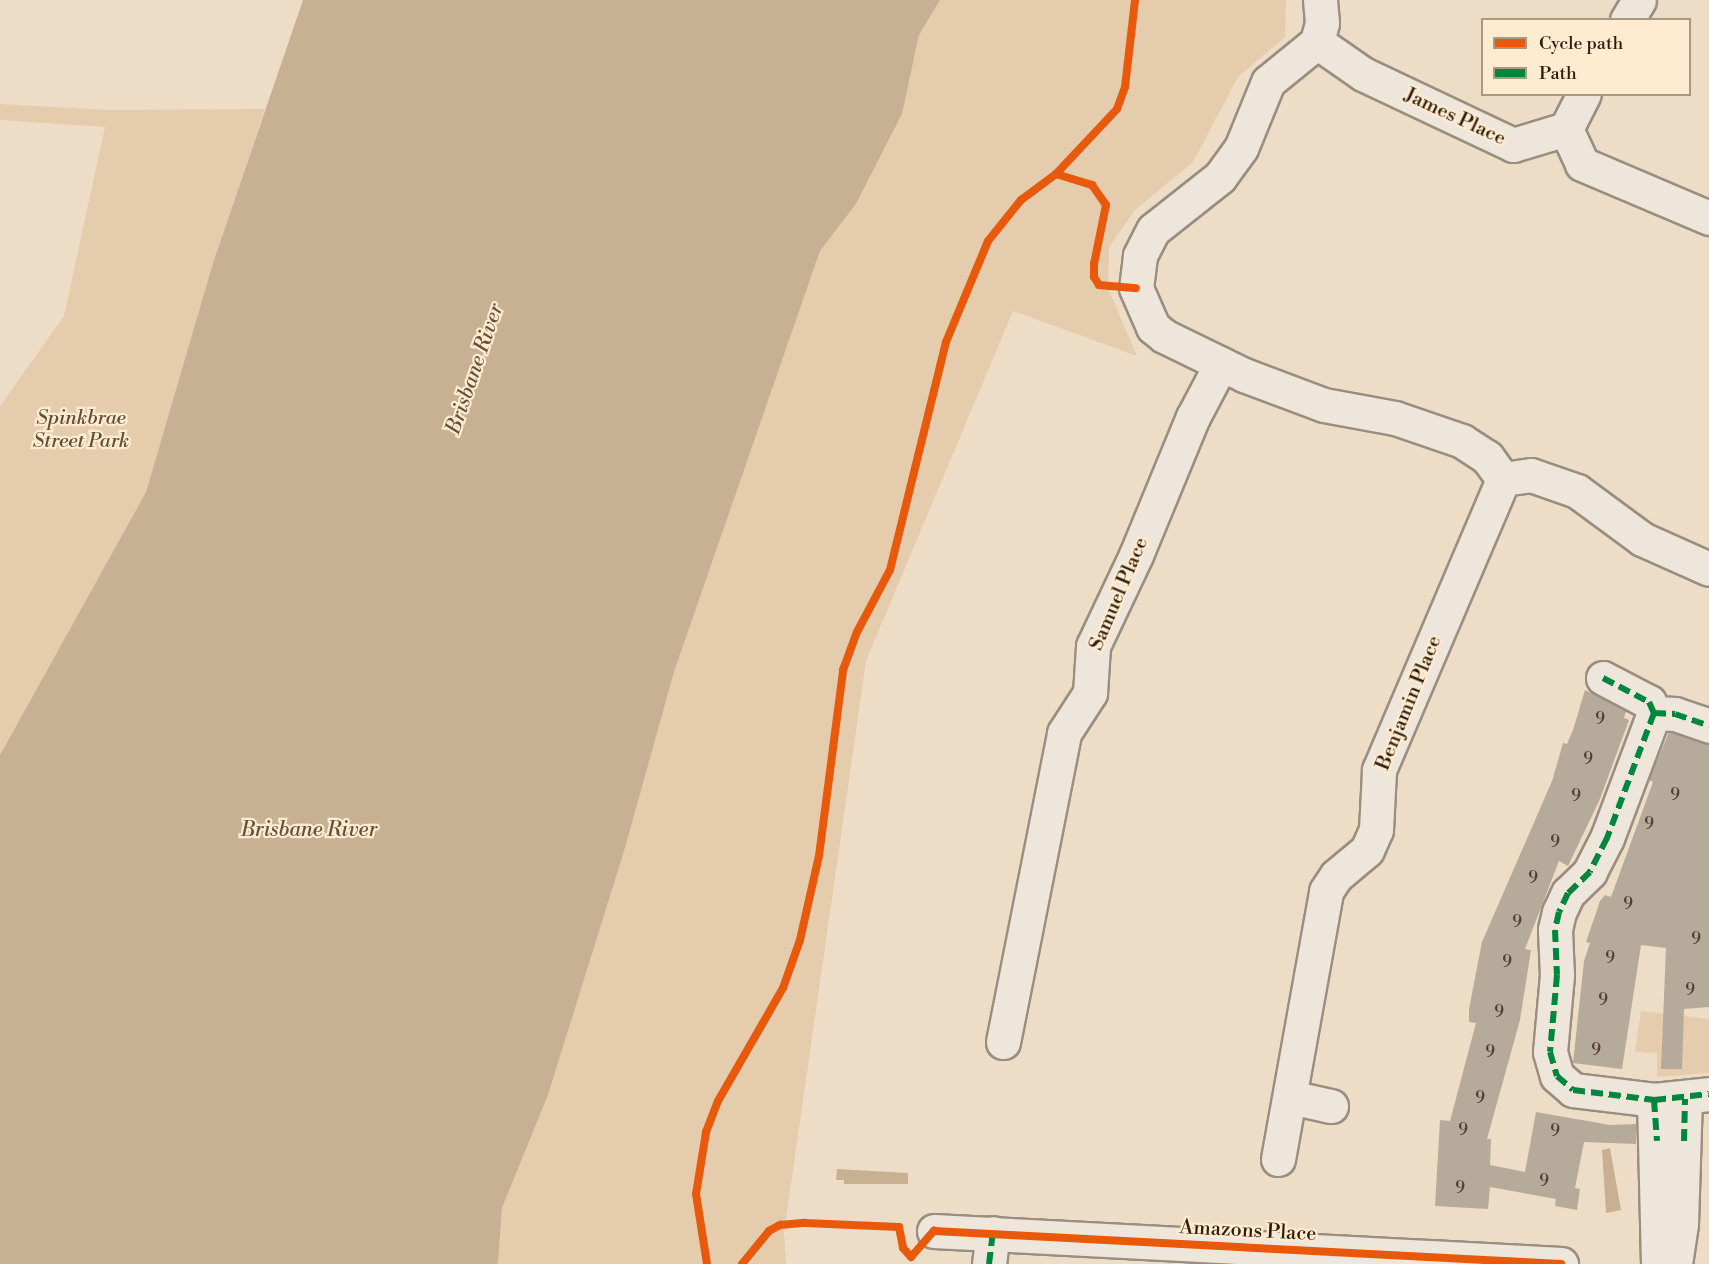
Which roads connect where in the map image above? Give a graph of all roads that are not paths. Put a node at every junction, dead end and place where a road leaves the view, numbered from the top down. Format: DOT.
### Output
graph roads {
  1 [pos="1320,0"];
  2 [pos="1639,0"];
  3 [pos="1628,18"];
  4 [pos="1317,42"];
  5 [pos="1583,96"];
  6 [pos="1566,129"];
  7 [pos="1709,218"];
  8 [pos="1221,364"];
  9 [pos="1503,479"];
  10 [pos="1709,569"];
  11 [pos="1603,678"];
  12 [pos="1654,713"];
  13 [pos="1709,726"];
  14 [pos="1003,1042"];
  15 [pos="1290,1097"];
  16 [pos="1683,1098"];
  17 [pos="1330,1106"];
  18 [pos="1671,1151"];
  19 [pos="1278,1159"];
  20 [pos="934,1231"];
  21 [pos="991,1249"];
  22 [pos="1209,1255"];
  23 [pos="1561,1264"];
  24 [pos="1658,1264"];
  25 [pos="1675,1264"];
  1 -- 4 [label="street"];
  2 -- 3 [label="street"];
  4 -- 6 [label="street, James Place"];
  4 -- 8 [label="street"];
  5 -- 6 [label="street"];
  6 -- 7 [label="street"];
  8 -- 9 [label="street"];
  8 -- 14 [label="street, Samuel Place"];
  9 -- 10 [label="street"];
  9 -- 15 [label="street, Benjamin Place"];
  11 -- 12 [label="street"];
  12 -- 13 [label="street"];
  12 -- 16 [label="street"];
  15 -- 17 [label="street"];
  15 -- 19 [label="street, Benjamin Place"];
  16 -- 18 [label="street"];
  18 -- 24 [label="street"];
  18 -- 25 [label="street"];
  20 -- 21 [label="street, Amazons Place"];
  21 -- 22 [label="street, Amazons Place"];
  22 -- 23 [label="street, Amazons Place"];
}
